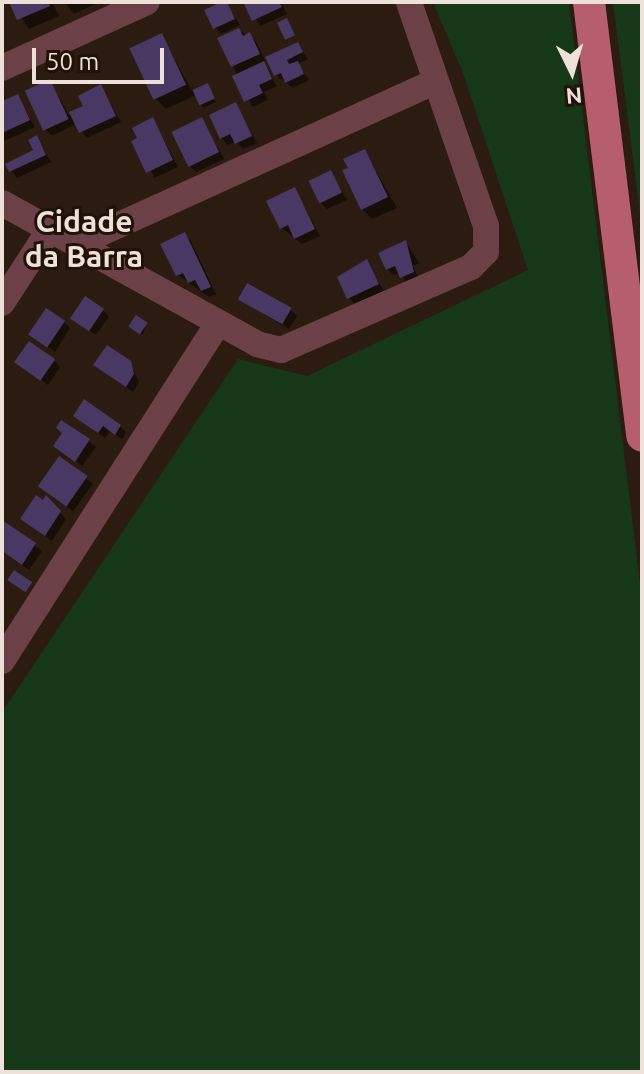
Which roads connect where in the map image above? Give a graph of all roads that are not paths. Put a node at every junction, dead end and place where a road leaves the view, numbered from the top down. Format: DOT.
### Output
graph roads {
  1 [pos="147,2"];
  2 [pos="409,2"];
  3 [pos="589,2"];
  4 [pos="2,68"];
  5 [pos="436,81"];
  6 [pos="2,203"];
  7 [pos="50,229"];
  8 [pos="77,244"];
  9 [pos="2,303"];
  10 [pos="218,323"];
  11 [pos="642,436"];
  12 [pos="2,661"];
  1 -- 4 [label="street"];
  2 -- 5 [label="street"];
  3 -- 11 [label="main road"];
  5 -- 8 [label="street"];
  5 -- 10 [label="street"];
  6 -- 7 [label="street"];
  7 -- 8 [label="street"];
  7 -- 9 [label="street"];
  8 -- 10 [label="street"];
  10 -- 12 [label="street"];
}
